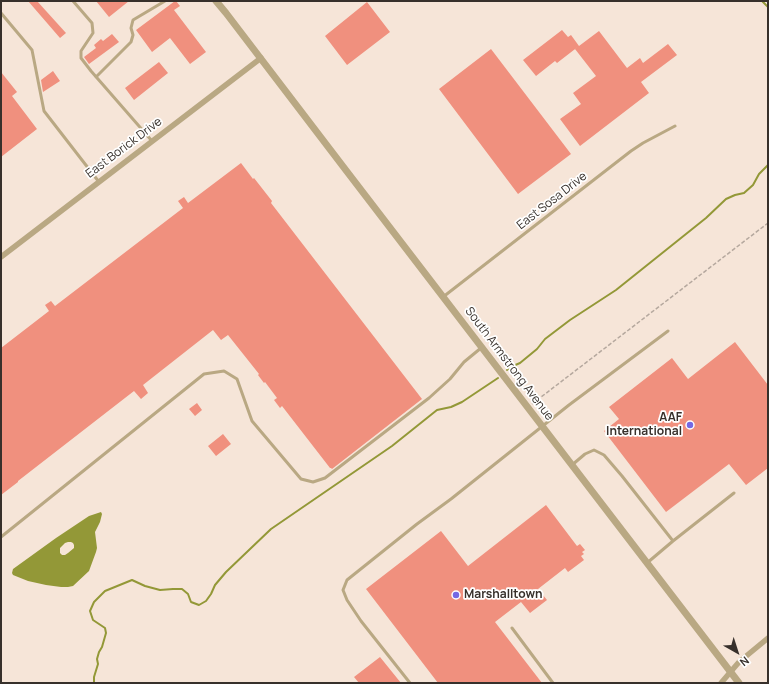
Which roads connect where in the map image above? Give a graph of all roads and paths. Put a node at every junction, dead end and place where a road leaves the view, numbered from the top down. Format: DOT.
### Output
graph roads {
  1 [pos="73,1"];
  2 [pos="165,1"];
  3 [pos="216,1"];
  4 [pos="1,13"];
  5 [pos="261,58"];
  6 [pos="96,76"];
  7 [pos="675,126"];
  8 [pos="152,141"];
  9 [pos="98,182"];
  10 [pos="768,223"];
  11 [pos="1,257"];
  12 [pos="443,297"];
  13 [pos="668,331"];
  14 [pos="482,347"];
  15 [pos="528,407"];
  16 [pos="543,426"];
  17 [pos="572,465"];
  18 [pos="734,493"];
  19 [pos="1,537"];
  20 [pos="673,541"];
  21 [pos="647,563"];
  22 [pos="512,628"];
  23 [pos="768,638"];
  24 [pos="730,671"];
  25 [pos="410,683"];
  26 [pos="553,683"];
  27 [pos="721,683"];
  28 [pos="740,683"];
  1 -- 6 [label="lane"];
  2 -- 6 [label="lane"];
  3 -- 5 [label="street, South Armstrong Avenue"];
  4 -- 9 [label="lane"];
  5 -- 8 [label="street, East Borick Drive"];
  5 -- 12 [label="street, South Armstrong Avenue"];
  6 -- 8 [label="lane"];
  7 -- 12 [label="lane, East Sosa Drive"];
  8 -- 9 [label="street, East Borick Drive"];
  9 -- 11 [label="street, East Borick Drive"];
  10 -- 15 [label="path"];
  12 -- 14 [label="street, South Armstrong Avenue"];
  13 -- 16 [label="lane"];
  14 -- 15 [label="street, South Armstrong Avenue"];
  14 -- 19 [label="lane"];
  15 -- 16 [label="street, South Armstrong Avenue"];
  16 -- 17 [label="street, South Armstrong Avenue"];
  16 -- 25 [label="lane"];
  17 -- 20 [label="lane"];
  17 -- 21 [label="street, South Armstrong Avenue"];
  18 -- 20 [label="lane"];
  20 -- 21 [label="lane"];
  21 -- 24 [label="street, South Armstrong Avenue"];
  22 -- 26 [label="lane"];
  23 -- 24 [label="street"];
  24 -- 27 [label="street"];
  24 -- 28 [label="street, South Armstrong Avenue"];
}
